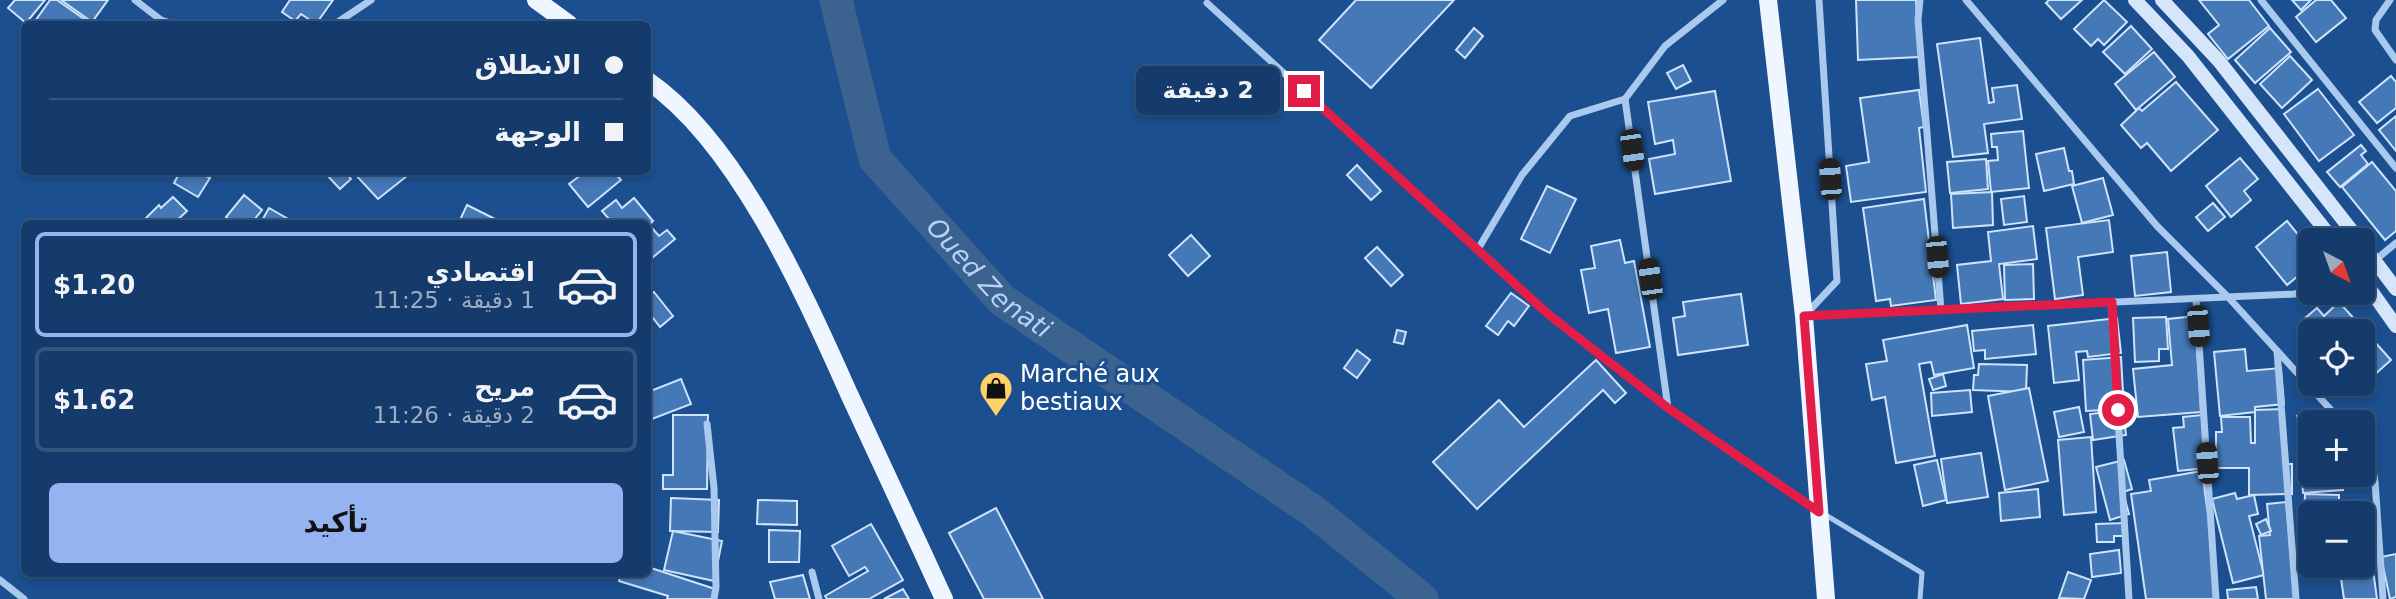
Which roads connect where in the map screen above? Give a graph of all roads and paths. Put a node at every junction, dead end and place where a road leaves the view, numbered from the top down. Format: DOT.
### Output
graph roads {
  1 [pos="135,0"];
  2 [pos="371,0"];
  3 [pos="536,0"];
  4 [pos="1723,0"];
  5 [pos="1768,0"];
  6 [pos="1819,0"];
  7 [pos="1920,0"];
  8 [pos="1966,0"];
  9 [pos="2135,0"];
  10 [pos="2162,0"];
  11 [pos="2261,0"];
  12 [pos="2390,0"];
  13 [pos="1207,3"];
  14 [pos="165,21"];
  15 [pos="340,21"];
  16 [pos="565,21"];
  17 [pos="2396,60"];
  18 [pos="651,83"];
  19 [pos="1625,99"];
  20 [pos="2396,168"];
  21 [pos="2324,228"];
  22 [pos="2350,228"];
  23 [pos="2396,243"];
  24 [pos="1478,249"];
  25 [pos="2376,261"];
  26 [pos="2396,289"];
  27 [pos="2298,293"];
  28 [pos="2375,296"];
  29 [pos="2228,297"];
  30 [pos="2196,299"];
  31 [pos="2112,302"];
  32 [pos="1941,310"];
  33 [pos="1804,316"];
  34 [pos="2396,326"];
  35 [pos="2276,350"];
  36 [pos="1668,408"];
  37 [pos="2331,410"];
  38 [pos="707,424"];
  39 [pos="2375,481"];
  40 [pos="1819,512"];
  41 [pos="812,572"];
  42 [pos="0,580"];
  43 [pos="24,599"];
  44 [pos="714,599"];
  45 [pos="819,599"];
  46 [pos="944,599"];
  47 [pos="1826,599"];
  48 [pos="1920,599"];
  49 [pos="2130,599"];
  50 [pos="2216,599"];
  51 [pos="2296,599"];
  52 [pos="2383,599"];
  1 -- 14 [label="street"];
  2 -- 15 [label="street"];
  3 -- 16 [label="main road"];
  4 -- 19 [label="street"];
  5 -- 33 [label="main road"];
  6 -- 33 [label="street"];
  7 -- 32 [label="street"];
  8 -- 29 [label="street"];
  9 -- 21 [label="main road"];
  10 -- 22 [label="main road"];
  11 -- 20 [label="street"];
  12 -- 17 [label="street"];
  13 -- 24 [label="street"];
  18 -- 46 [label="main road"];
  19 -- 24 [label="street"];
  19 -- 36 [label="street"];
  23 -- 25 [label="street"];
  24 -- 36 [label="street"];
  25 -- 26 [label="main road"];
  27 -- 29 [label="street"];
  28 -- 34 [label="main road"];
  29 -- 30 [label="street"];
  29 -- 35 [label="street"];
  30 -- 31 [label="street"];
  30 -- 50 [label="street"];
  31 -- 32 [label="street"];
  31 -- 49 [label="street"];
  32 -- 33 [label="street"];
  33 -- 40 [label="main road"];
  35 -- 37 [label="street"];
  35 -- 51 [label="street"];
  36 -- 40 [label="street"];
  38 -- 44 [label="street"];
  39 -- 52 [label="street"];
  40 -- 47 [label="main road"];
  40 -- 48 [label="lane"];
  41 -- 45 [label="street"];
  42 -- 43 [label="street"];
}
